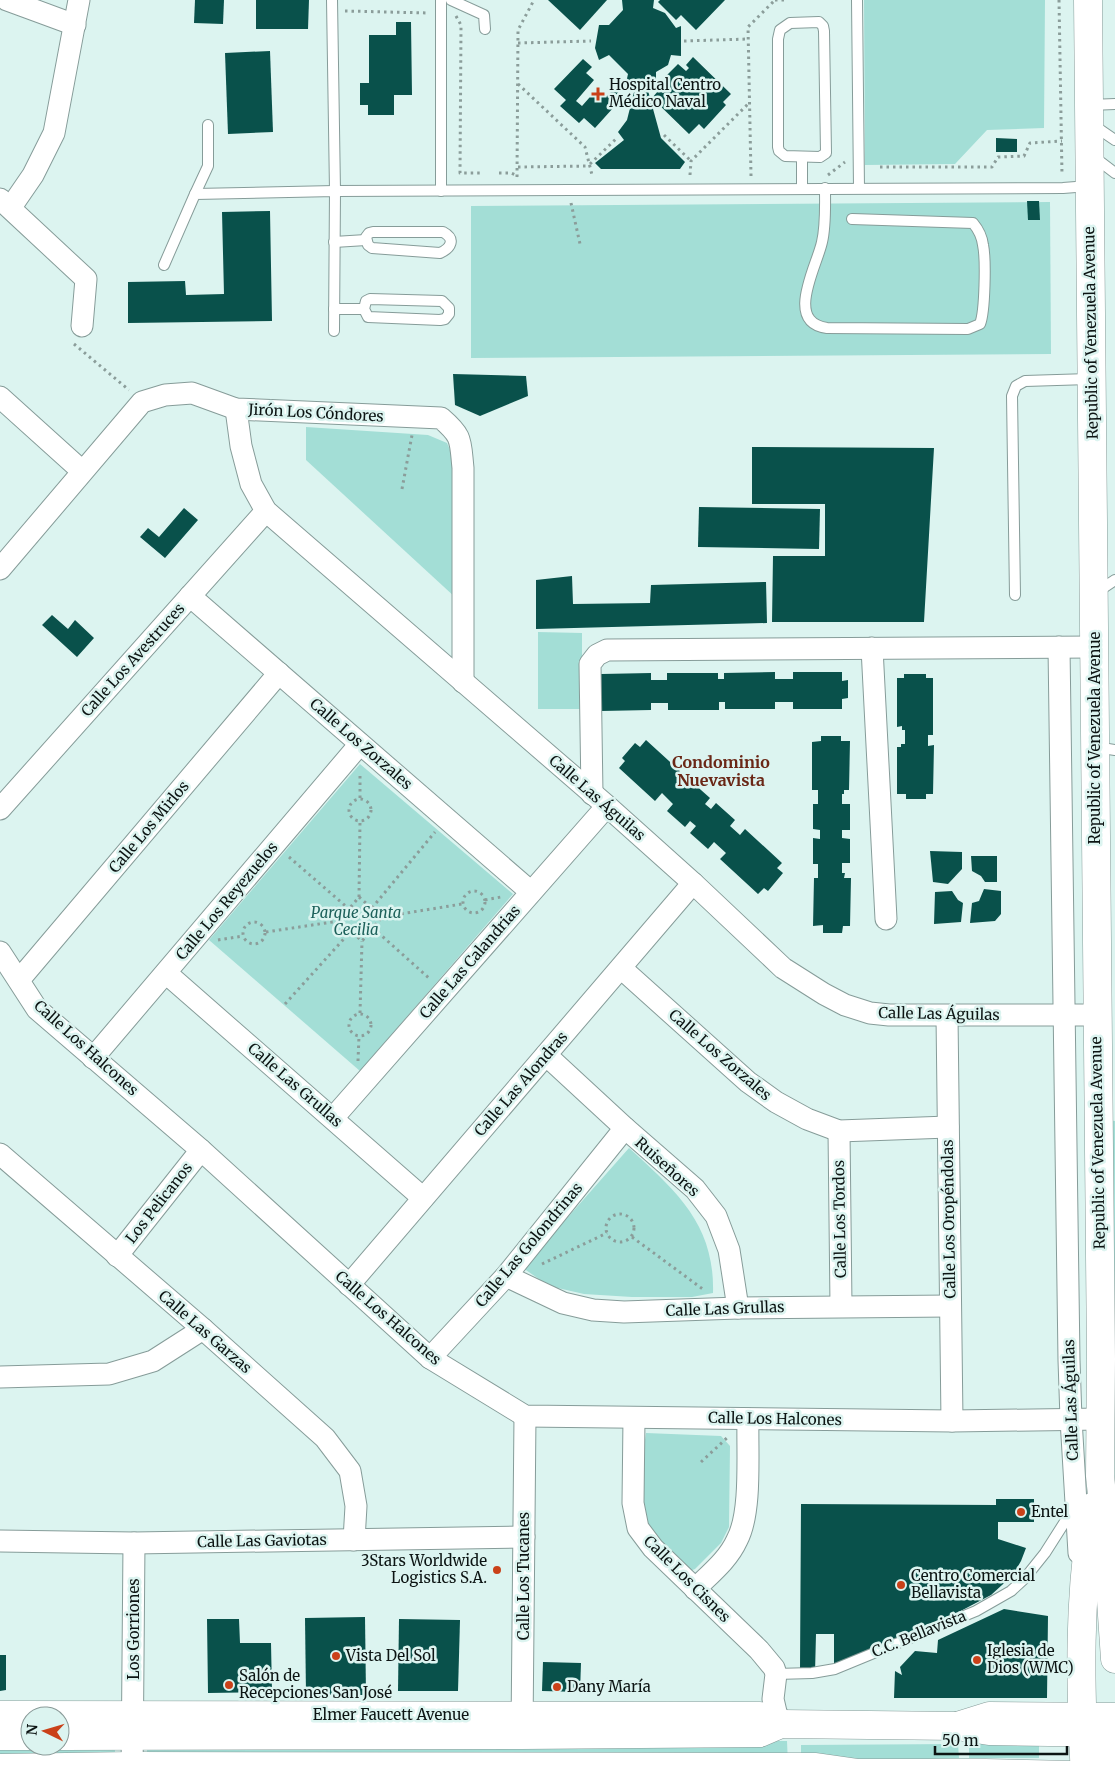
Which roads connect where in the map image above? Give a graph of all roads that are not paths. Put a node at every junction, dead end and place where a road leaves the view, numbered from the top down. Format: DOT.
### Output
graph roads {
  1 [pos="7,0"];
  2 [pos="79,0"];
  3 [pos="332,0"];
  4 [pos="441,0"];
  5 [pos="451,0"];
  6 [pos="857,0"];
  7 [pos="1088,0"];
  8 [pos="75,25"];
  9 [pos="485,29"];
  10 [pos="1097,110"];
  11 [pos="208,125"];
  12 [pos="1115,140"];
  13 [pos="1089,154"];
  14 [pos="802,157"];
  15 [pos="1115,173"];
  16 [pos="1076,187"];
  17 [pos="802,188"];
  18 [pos="825,188"];
  19 [pos="858,188"];
  20 [pos="335,191"];
  21 [pos="441,191"];
  22 [pos="195,194"];
  23 [pos="5,203"];
  24 [pos="852,219"];
  25 [pos="366,240"];
  26 [pos="334,242"];
  27 [pos="164,265"];
  28 [pos="334,309"];
  29 [pos="364,309"];
  30 [pos="334,331"];
  31 [pos="77,334"];
  32 [pos="1092,379"];
  33 [pos="0,396"];
  34 [pos="236,409"];
  35 [pos="82,471"];
  36 [pos="266,511"];
  37 [pos="0,569"];
  38 [pos="1104,587"];
  39 [pos="1014,595"];
  40 [pos="190,596"];
  41 [pos="1059,647"];
  42 [pos="1094,647"];
  43 [pos="872,648"];
  44 [pos="279,673"];
  45 [pos="463,682"];
  46 [pos="360,744"];
  47 [pos="1105,748"];
  48 [pos="600,800"];
  49 [pos="0,809"];
  50 [pos="693,883"];
  51 [pos="531,892"];
  52 [pos="886,919"];
  53 [pos="0,952"];
  54 [pos="621,968"];
  55 [pos="166,973"];
  56 [pos="19,980"];
  57 [pos="1065,1015"];
  58 [pos="1097,1015"];
  59 [pos="947,1016"];
  60 [pos="546,1055"];
  61 [pos="93,1058"];
  62 [pos="333,1118"];
  63 [pos="948,1127"];
  64 [pos="625,1128"];
  65 [pos="839,1131"];
  66 [pos="201,1150"];
  67 [pos="0,1154"];
  68 [pos="423,1198"];
  69 [pos="117,1256"];
  70 [pos="509,1277"];
  71 [pos="349,1285"];
  72 [pos="841,1306"];
  73 [pos="950,1306"];
  74 [pos="734,1308"];
  75 [pos="203,1329"];
  76 [pos="430,1358"];
  77 [pos="0,1376"];
  78 [pos="1103,1405"];
  79 [pos="525,1416"];
  80 [pos="634,1418"];
  81 [pos="748,1419"];
  82 [pos="1071,1419"];
  83 [pos="952,1421"];
  84 [pos="1100,1476"];
  85 [pos="1076,1504"];
  86 [pos="524,1537"];
  87 [pos="354,1540"];
  88 [pos="0,1541"];
  89 [pos="134,1543"];
  90 [pos="1112,1568"];
  91 [pos="695,1589"];
  92 [pos="1082,1605"];
  93 [pos="1115,1659"];
  94 [pos="776,1674"];
  95 [pos="0,1714"];
  96 [pos="1115,1716"];
  97 [pos="1083,1723"];
  98 [pos="781,1724"];
  99 [pos="133,1726"];
  100 [pos="522,1726"];
  101 [pos="1115,1733"];
  102 [pos="70,1735"];
  103 [pos="0,1736"];
  104 [pos="20,1736"];
  105 [pos="1115,1762"];
  106 [pos="0,1768"];
  107 [pos="132,1771"];
  108 [pos="851,1774"];
  109 [pos="1085,1775"];
  110 [pos="1115,1776"];
  1 -- 8 [label="street"];
  2 -- 8 [label="street"];
  3 -- 20 [label="lane"];
  4 -- 21 [label="lane"];
  5 -- 9 [label="lane"];
  6 -- 19 [label="lane"];
  7 -- 10 [label="main road, Republic of Venezuela Avenue"];
  8 -- 23 [label="street"];
  10 -- 12 [label="lane"];
  10 -- 13 [label="main road, Republic of Venezuela Avenue"];
  11 -- 22 [label="lane"];
  13 -- 15 [label="lane"];
  13 -- 16 [label="main road, Republic of Venezuela Avenue"];
  14 -- 14 [label="lane"];
  14 -- 17 [label="lane"];
  16 -- 19 [label="lane"];
  16 -- 32 [label="main road, Republic of Venezuela Avenue"];
  17 -- 18 [label="lane"];
  17 -- 21 [label="lane"];
  18 -- 19 [label="lane"];
  18 -- 24 [label="lane"];
  20 -- 21 [label="lane"];
  20 -- 22 [label="lane"];
  20 -- 26 [label="lane"];
  22 -- 27 [label="lane"];
  23 -- 31 [label="street"];
  25 -- 25 [label="lane"];
  25 -- 26 [label="lane"];
  26 -- 28 [label="lane"];
  28 -- 29 [label="lane"];
  28 -- 30 [label="lane"];
  29 -- 29 [label="lane"];
  32 -- 38 [label="main road, Republic of Venezuela Avenue"];
  32 -- 39 [label="lane"];
  33 -- 35 [label="street"];
  34 -- 35 [label="street, Jirón Los Cóndores"];
  34 -- 36 [label="street, Calle Las Águilas"];
  34 -- 45 [label="street, Jirón Los Cóndores"];
  35 -- 37 [label="street"];
  36 -- 40 [label="street, Calle Los Avestruces"];
  36 -- 45 [label="street, Calle Las Águilas"];
  38 -- 42 [label="main road, Republic of Venezuela Avenue"];
  40 -- 44 [label="street, Calle Los Zorzales"];
  40 -- 49 [label="street, Calle Los Avestruces"];
  41 -- 42 [label="street"];
  41 -- 43 [label="street"];
  41 -- 57 [label="street, Calle Las Águilas"];
  42 -- 47 [label="main road, Republic of Venezuela Avenue"];
  43 -- 48 [label="street"];
  43 -- 52 [label="street"];
  44 -- 46 [label="street, Calle Los Zorzales"];
  44 -- 56 [label="street, Calle Los Mirlos"];
  45 -- 48 [label="street, Calle Las Águilas"];
  46 -- 51 [label="street, Calle Los Zorzales"];
  46 -- 55 [label="street, Calle Los Reyezuelos"];
  47 -- 58 [label="main road, Republic of Venezuela Avenue"];
  48 -- 50 [label="street, Calle Las Águilas"];
  48 -- 51 [label="street, Calle Las Calandrias"];
  50 -- 54 [label="street, Calle Las Alondras"];
  50 -- 59 [label="street, Calle Las Águilas"];
  51 -- 62 [label="street, Calle Las Calandrias"];
  53 -- 56 [label="street, Calle Los Halcones"];
  54 -- 60 [label="street, Calle Las Alondras"];
  54 -- 65 [label="street, Calle Los Zorzales"];
  55 -- 61 [label="street, Calle Los Reyezuelos"];
  55 -- 62 [label="street, Calle Las Grullas"];
  56 -- 61 [label="street, Calle Los Halcones"];
  57 -- 58 [label="street, Calle Las Águilas"];
  57 -- 59 [label="street, Calle Las Águilas"];
  57 -- 82 [label="street, Calle Las Águilas"];
  58 -- 78 [label="main road, Republic of Venezuela Avenue"];
  59 -- 63 [label="street, Calle Los Oropéndolas"];
  60 -- 64 [label="street, Ruiseñores"];
  60 -- 68 [label="street, Calle Las Alondras"];
  61 -- 66 [label="street, Calle Los Halcones"];
  62 -- 68 [label="street, Calle Las Grullas"];
  63 -- 65 [label="street, Calle Los Zorzales"];
  63 -- 73 [label="street, Calle Los Oropéndolas"];
  64 -- 70 [label="street, Calle Las Golondrinas"];
  64 -- 74 [label="street, Ruiseñores"];
  65 -- 72 [label="street, Calle Los Tordos"];
  66 -- 69 [label="street, Los Pelicanos"];
  66 -- 71 [label="street, Calle Los Halcones"];
  67 -- 69 [label="street, Calle Las Garzas"];
  68 -- 71 [label="street, Calle Las Alondras"];
  69 -- 75 [label="street, Calle Las Garzas"];
  70 -- 74 [label="street, Calle Las Grullas"];
  70 -- 76 [label="street, Calle Las Golondrinas"];
  71 -- 76 [label="street, Calle Los Halcones"];
  72 -- 73 [label="street, Calle Las Grullas"];
  72 -- 74 [label="street, Calle Las Grullas"];
  73 -- 83 [label="street, Calle Los Oropéndolas"];
  75 -- 77 [label="street"];
  75 -- 87 [label="street, Calle Las Garzas"];
  76 -- 79 [label="street, Calle Los Halcones"];
  78 -- 82 [label="street, Calle Los Halcones"];
  78 -- 84 [label="main road, Republic of Venezuela Avenue"];
  79 -- 80 [label="street, Calle Los Halcones"];
  79 -- 86 [label="street, Calle Los Tucanes"];
  80 -- 81 [label="street, Calle Los Halcones"];
  80 -- 91 [label="street, Calle Los Cisnes"];
  81 -- 83 [label="street, Calle Los Halcones"];
  81 -- 91 [label="street"];
  82 -- 83 [label="street, Calle Los Halcones"];
  82 -- 85 [label="street, Calle Las Águilas"];
  84 -- 90 [label="main road, Republic of Venezuela Avenue"];
  84 -- 92 [label="main road, Republic of Venezuela Avenue"];
  85 -- 92 [label="street, Calle Las Águilas"];
  85 -- 94 [label="lane, C.C. Bellavista"];
  86 -- 87 [label="street, Calle Las Gaviotas"];
  86 -- 100 [label="street, Calle Los Tucanes"];
  87 -- 89 [label="street, Calle Las Gaviotas"];
  88 -- 89 [label="street, Calle Las Gaviotas"];
  89 -- 99 [label="street, Los Gorriones"];
  90 -- 93 [label="main road, Republic of Venezuela Avenue"];
  91 -- 94 [label="street, Calle Los Cisnes"];
  92 -- 97 [label="main road, Republic of Venezuela Avenue"];
  94 -- 98 [label="street"];
  95 -- 99 [label="main road, Elmer Faucett Avenue"];
  96 -- 97 [label="main road, Elmer Faucett Avenue"];
  97 -- 98 [label="main road, Elmer Faucett Avenue"];
  97 -- 101 [label="main road, Elmer Faucett Avenue"];
  97 -- 105 [label="main road"];
  97 -- 109 [label="main road, Republic of Venezuela Avenue"];
  98 -- 100 [label="main road, Elmer Faucett Avenue"];
  99 -- 100 [label="main road, Elmer Faucett Avenue"];
  99 -- 102 [label="main road, Elmer Faucett Avenue"];
  99 -- 107 [label="street, Los Gorriones"];
  103 -- 104 [label="main road"];
  106 -- 107 [label="main road"];
  107 -- 108 [label="main road"];
  108 -- 109 [label="main road"];
  109 -- 110 [label="main road"];
}
